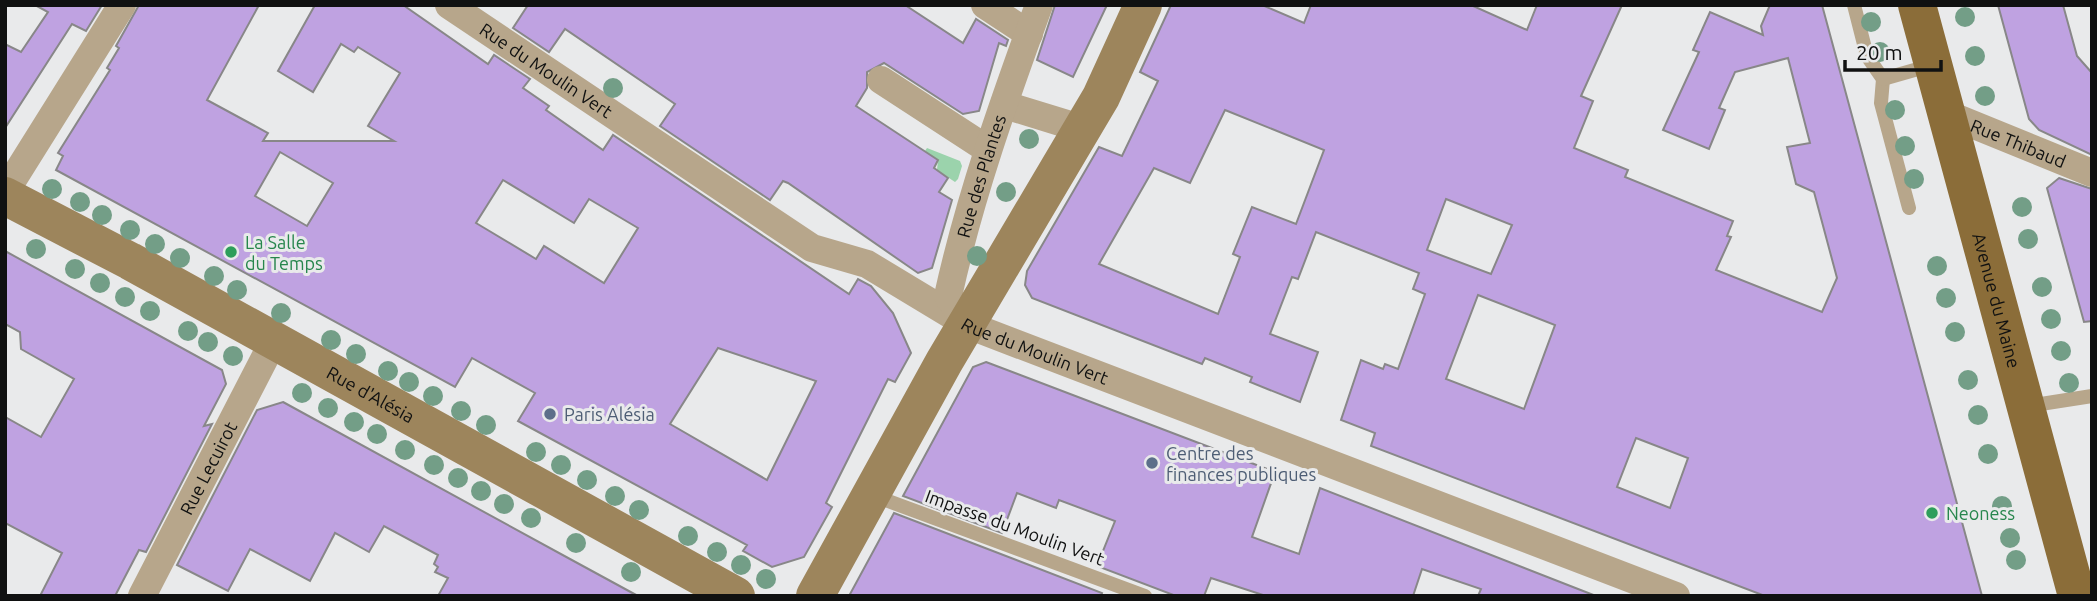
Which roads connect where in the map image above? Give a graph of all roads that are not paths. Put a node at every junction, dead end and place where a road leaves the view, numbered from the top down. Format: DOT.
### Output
graph roads {
  1 [pos="122,5"];
  2 [pos="449,5"];
  3 [pos="985,5"];
  4 [pos="1039,5"];
  5 [pos="1143,5"];
  6 [pos="1854,5"];
  7 [pos="1917,5"];
  8 [pos="1029,34"];
  9 [pos="1933,65"];
  10 [pos="1883,79"];
  11 [pos="881,80"];
  12 [pos="1005,105"];
  13 [pos="1947,114"];
  14 [pos="1083,129"];
  15 [pos="987,149"];
  16 [pos="2092,173"];
  17 [pos="5,194"];
  18 [pos="1909,208"];
  19 [pos="968,325"];
  20 [pos="273,342"];
  21 [pos="2092,396"];
  22 [pos="2027,407"];
  23 [pos="871,494"];
  24 [pos="142,596"];
  25 [pos="736,596"];
  26 [pos="816,596"];
  27 [pos="1145,596"];
  28 [pos="1676,596"];
  29 [pos="2077,596"];
  1 -- 17 [label="street"];
  2 -- 19 [label="street, Rue du Moulin Vert"];
  3 -- 8 [label="street"];
  4 -- 8 [label="street"];
  5 -- 14 [label="main road"];
  6 -- 10 [label="lane"];
  7 -- 9 [label="main road, Avenue du Maine"];
  8 -- 12 [label="street"];
  9 -- 10 [label="lane"];
  9 -- 13 [label="main road, Avenue du Maine"];
  10 -- 18 [label="lane"];
  11 -- 15 [label="street"];
  12 -- 14 [label="street, Rue des Plantes"];
  12 -- 15 [label="street, Rue des Plantes"];
  13 -- 16 [label="street, Rue Thibaud"];
  13 -- 22 [label="main road, Avenue du Maine"];
  14 -- 19 [label="main road"];
  15 -- 19 [label="street, Rue des Plantes"];
  17 -- 20 [label="main road, Rue d'Alésia"];
  19 -- 23 [label="main road"];
  19 -- 28 [label="street, Rue du Moulin Vert"];
  20 -- 24 [label="street, Rue Lecuirot"];
  20 -- 25 [label="main road, Rue d'Alésia"];
  21 -- 22 [label="lane"];
  22 -- 29 [label="main road, Avenue du Maine"];
  23 -- 26 [label="main road"];
  23 -- 27 [label="lane, Impasse du Moulin Vert"];
}
